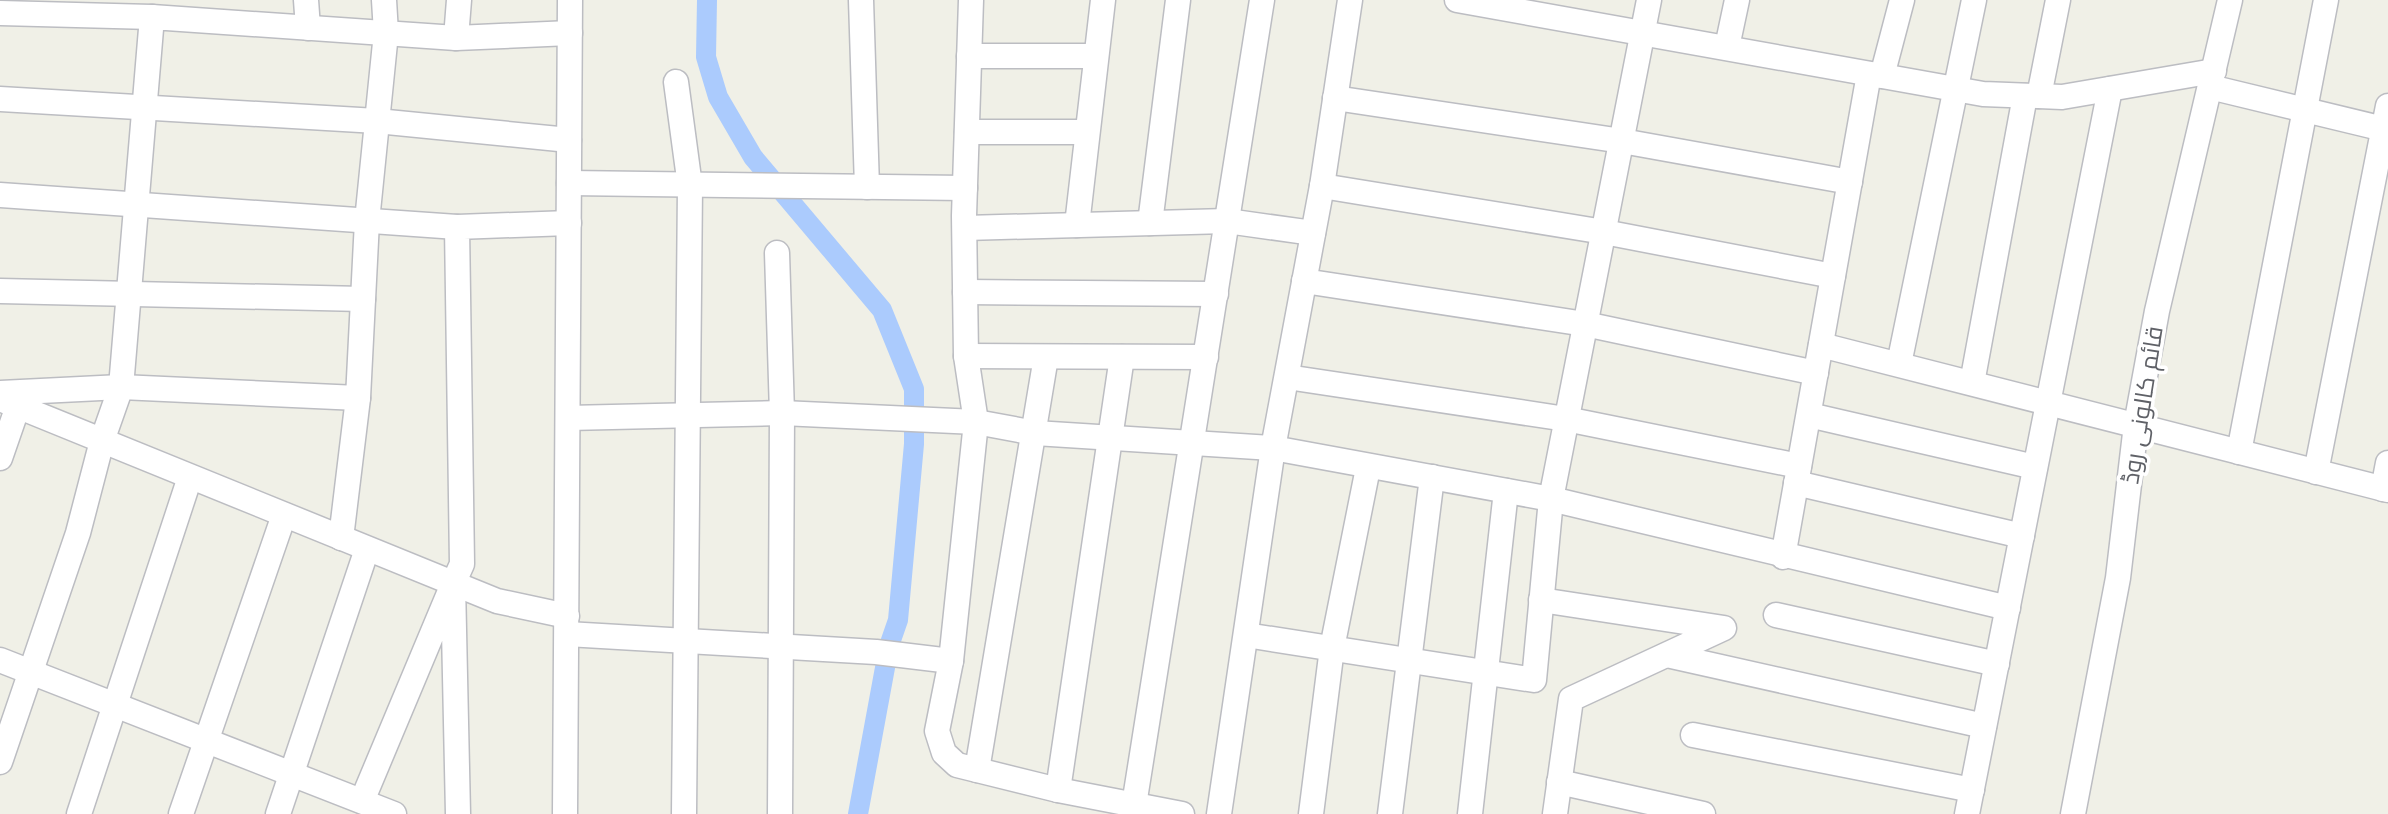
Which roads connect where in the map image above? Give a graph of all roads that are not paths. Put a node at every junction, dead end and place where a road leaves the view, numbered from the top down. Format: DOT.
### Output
graph roads {
  1 [pos="306,0"];
  2 [pos="384,0"];
  3 [pos="459,0"];
  4 [pos="570,0"];
  5 [pos="861,0"];
  6 [pos="971,0"];
  7 [pos="1103,0"];
  8 [pos="1178,0"];
  9 [pos="1262,0"];
  10 [pos="1350,0"];
  11 [pos="1457,0"];
  12 [pos="1649,0"];
  13 [pos="1737,0"];
  14 [pos="1902,0"];
  15 [pos="1974,0"];
  16 [pos="2058,0"];
  17 [pos="2230,0"];
  18 [pos="2326,0"];
  19 [pos="1520,5"];
  20 [pos="226,11"];
  21 [pos="0,13"];
  22 [pos="152,17"];
  23 [pos="308,28"];
  24 [pos="1644,32"];
  25 [pos="386,33"];
  26 [pos="570,33"];
  27 [pos="456,38"];
  28 [pos="1727,47"];
  29 [pos="969,56"];
  30 [pos="1096,56"];
  31 [pos="1875,75"];
  32 [pos="2212,79"];
  33 [pos="676,82"];
  34 [pos="1954,89"];
  35 [pos="2110,89"];
  36 [pos="2032,96"];
  37 [pos="1335,98"];
  38 [pos="0,99"];
  39 [pos="145,105"];
  40 [pos="2305,110"];
  41 [pos="377,121"];
  42 [pos="2386,122"];
  43 [pos="967,132"];
  44 [pos="1087,132"];
  45 [pos="569,140"];
  46 [pos="1622,141"];
  47 [pos="1850,182"];
  48 [pos="569,183"];
  49 [pos="690,186"];
  50 [pos="1322,186"];
  51 [pos="867,187"];
  52 [pos="965,188"];
  53 [pos="0,195"];
  54 [pos="137,204"];
  55 [pos="367,221"];
  56 [pos="1227,221"];
  57 [pos="569,223"];
  58 [pos="1150,223"];
  59 [pos="1077,225"];
  60 [pos="457,227"];
  61 [pos="965,228"];
  62 [pos="1604,232"];
  63 [pos="1313,233"];
  64 [pos="777,253"];
  65 [pos="1833,276"];
  66 [pos="1304,281"];
  67 [pos="0,291"];
  68 [pos="965,292"];
  69 [pos="129,294"];
  70 [pos="1216,294"];
  71 [pos="363,299"];
  72 [pos="1585,324"];
  73 [pos="1821,345"];
  74 [pos="966,356"];
  75 [pos="1046,357"];
  76 [pos="1122,357"];
  77 [pos="1206,357"];
  78 [pos="1899,364"];
  79 [pos="1816,373"];
  80 [pos="1287,377"];
  81 [pos="1972,383"];
  82 [pos="121,387"];
  83 [pos="358,398"];
  84 [pos="6,400"];
  85 [pos="2048,403"];
  86 [pos="782,413"];
  87 [pos="687,415"];
  88 [pos="1809,415"];
  89 [pos="568,418"];
  90 [pos="1566,419"];
  91 [pos="976,422"];
  92 [pos="2136,425"];
  93 [pos="1035,433"];
  94 [pos="1109,437"];
  95 [pos="102,441"];
  96 [pos="1192,443"];
  97 [pos="1273,448"];
  98 [pos="2239,452"];
  99 [pos="0,458"];
  100 [pos="2388,463"];
  101 [pos="2035,467"];
  102 [pos="1368,468"];
  103 [pos="2316,472"];
  104 [pos="1798,475"];
  105 [pos="190,477"];
  106 [pos="1432,477"];
  107 [pos="2385,490"];
  108 [pos="1506,491"];
  109 [pos="1551,499"];
  110 [pos="284,515"];
  111 [pos="2022,536"];
  112 [pos="341,538"];
  113 [pos="367,549"];
  114 [pos="1783,557"];
  115 [pos="453,584"];
  116 [pos="1541,600"];
  117 [pos="2008,608"];
  118 [pos="1776,615"];
  119 [pos="567,625"];
  120 [pos="1246,635"];
  121 [pos="685,643"];
  122 [pos="782,648"];
  123 [pos="1332,648"];
  124 [pos="1667,655"];
  125 [pos="0,660"];
  126 [pos="1409,660"];
  127 [pos="951,661"];
  128 [pos="1997,664"];
  129 [pos="31,672"];
  130 [pos="1486,672"];
  131 [pos="115,705"];
  132 [pos="1984,726"];
  133 [pos="1693,735"];
  134 [pos="207,740"];
  135 [pos="0,762"];
  136 [pos="977,770"];
  137 [pos="291,774"];
  138 [pos="1559,782"];
  139 [pos="1058,790"];
  140 [pos="1969,802"];
  141 [pos="376,809"];
  142 [pos="1147,809"];
  143 [pos="79,814"];
  144 [pos="181,814"];
  145 [pos="278,814"];
  146 [pos="458,814"];
  147 [pos="565,814"];
  148 [pos="684,814"];
  149 [pos="780,814"];
  150 [pos="1182,814"];
  151 [pos="1219,814"];
  152 [pos="1311,814"];
  153 [pos="1390,814"];
  154 [pos="1470,814"];
  155 [pos="1555,814"];
  156 [pos="1703,814"];
  157 [pos="2073,814"];
  1 -- 23 [label="street"];
  2 -- 25 [label="street"];
  3 -- 27 [label="street"];
  4 -- 26 [label="street"];
  5 -- 51 [label="street"];
  6 -- 29 [label="street"];
  7 -- 30 [label="street"];
  8 -- 58 [label="street"];
  9 -- 56 [label="street"];
  10 -- 37 [label="street"];
  11 -- 19 [label="street"];
  12 -- 24 [label="street"];
  13 -- 28 [label="street"];
  14 -- 31 [label="street"];
  15 -- 34 [label="street"];
  16 -- 36 [label="street"];
  17 -- 32 [label="street, قائم کالونی روڈ"];
  18 -- 40 [label="street"];
  19 -- 24 [label="street"];
  20 -- 22 [label="street"];
  20 -- 23 [label="street"];
  21 -- 22 [label="street"];
  22 -- 39 [label="street"];
  23 -- 25 [label="street"];
  24 -- 28 [label="street"];
  24 -- 46 [label="street"];
  25 -- 27 [label="street"];
  25 -- 41 [label="street"];
  26 -- 27 [label="street"];
  26 -- 45 [label="street"];
  28 -- 31 [label="street"];
  29 -- 30 [label="street"];
  29 -- 43 [label="street"];
  30 -- 44 [label="street"];
  31 -- 34 [label="street"];
  31 -- 47 [label="street"];
  32 -- 35 [label="street"];
  32 -- 40 [label="street"];
  32 -- 92 [label="street, قائم کالونی روڈ"];
  33 -- 49 [label="street"];
  34 -- 36 [label="street"];
  34 -- 78 [label="street"];
  35 -- 36 [label="street"];
  35 -- 85 [label="street"];
  36 -- 81 [label="street"];
  37 -- 46 [label="street"];
  37 -- 50 [label="street"];
  38 -- 39 [label="street"];
  39 -- 41 [label="street"];
  39 -- 54 [label="street"];
  40 -- 42 [label="street"];
  40 -- 98 [label="street"];
  41 -- 45 [label="street"];
  41 -- 55 [label="street"];
  42 -- 103 [label="street"];
  43 -- 44 [label="street"];
  43 -- 52 [label="street"];
  44 -- 59 [label="street"];
  45 -- 48 [label="street"];
  46 -- 47 [label="street"];
  46 -- 62 [label="street"];
  47 -- 65 [label="street"];
  48 -- 49 [label="street"];
  48 -- 57 [label="street"];
  49 -- 51 [label="street"];
  49 -- 87 [label="street"];
  50 -- 62 [label="street"];
  50 -- 63 [label="street"];
  51 -- 52 [label="street"];
  52 -- 61 [label="street"];
  53 -- 54 [label="street"];
  54 -- 55 [label="street"];
  54 -- 69 [label="street"];
  55 -- 60 [label="street"];
  55 -- 71 [label="street"];
  56 -- 58 [label="street"];
  56 -- 63 [label="street"];
  56 -- 70 [label="street"];
  57 -- 60 [label="street"];
  57 -- 89 [label="street"];
  58 -- 59 [label="street"];
  59 -- 61 [label="street"];
  60 -- 115 [label="street"];
  61 -- 68 [label="street"];
  62 -- 65 [label="street"];
  62 -- 72 [label="street"];
  63 -- 66 [label="street"];
  64 -- 86 [label="street"];
  65 -- 73 [label="street"];
  66 -- 72 [label="street"];
  66 -- 80 [label="street"];
  67 -- 69 [label="street"];
  68 -- 70 [label="street"];
  68 -- 74 [label="street"];
  69 -- 71 [label="street"];
  69 -- 82 [label="street"];
  70 -- 77 [label="street"];
  71 -- 83 [label="street"];
  72 -- 79 [label="street"];
  72 -- 90 [label="street"];
  73 -- 78 [label="street"];
  73 -- 79 [label="street"];
  74 -- 75 [label="street"];
  74 -- 91 [label="street"];
  75 -- 76 [label="street"];
  75 -- 93 [label="street"];
  76 -- 77 [label="street"];
  76 -- 94 [label="street"];
  77 -- 96 [label="street"];
  78 -- 81 [label="street"];
  79 -- 88 [label="street"];
  80 -- 90 [label="street"];
  80 -- 97 [label="street"];
  81 -- 85 [label="street"];
  82 -- 83 [label="street"];
  82 -- 84 [label="street"];
  82 -- 95 [label="street"];
  83 -- 112 [label="street"];
  84 -- 95 [label="street"];
  84 -- 99 [label="street"];
  85 -- 92 [label="street"];
  85 -- 101 [label="street"];
  86 -- 87 [label="street"];
  86 -- 91 [label="street"];
  86 -- 122 [label="street"];
  87 -- 89 [label="street"];
  87 -- 121 [label="street"];
  88 -- 101 [label="street"];
  88 -- 104 [label="street"];
  89 -- 119 [label="street"];
  90 -- 104 [label="street"];
  90 -- 109 [label="street"];
  91 -- 93 [label="street"];
  91 -- 127 [label="street"];
  92 -- 98 [label="street"];
  92 -- 157 [label="street, قائم کالونی روڈ"];
  93 -- 94 [label="street"];
  93 -- 136 [label="street"];
  94 -- 96 [label="street"];
  94 -- 139 [label="street"];
  95 -- 105 [label="street"];
  95 -- 129 [label="street"];
  96 -- 97 [label="street"];
  96 -- 142 [label="street"];
  97 -- 102 [label="street"];
  97 -- 120 [label="street"];
  98 -- 103 [label="street"];
  100 -- 107 [label="street"];
  101 -- 111 [label="street"];
  102 -- 106 [label="street"];
  102 -- 123 [label="street"];
  103 -- 107 [label="street"];
  104 -- 111 [label="street"];
  104 -- 114 [label="street"];
  105 -- 110 [label="street"];
  105 -- 131 [label="street"];
  106 -- 108 [label="street"];
  106 -- 126 [label="street"];
  108 -- 109 [label="street"];
  108 -- 130 [label="street"];
  109 -- 114 [label="street"];
  109 -- 116 [label="street"];
  110 -- 112 [label="street"];
  110 -- 134 [label="street"];
  111 -- 117 [label="street"];
  112 -- 113 [label="street"];
  113 -- 115 [label="street"];
  113 -- 137 [label="street"];
  114 -- 117 [label="street"];
  115 -- 119 [label="street"];
  115 -- 141 [label="street"];
  115 -- 146 [label="street"];
  116 -- 124 [label="street"];
  116 -- 130 [label="street"];
  117 -- 128 [label="street"];
  118 -- 128 [label="street"];
  119 -- 121 [label="street"];
  119 -- 147 [label="street"];
  120 -- 123 [label="street"];
  120 -- 151 [label="street"];
  121 -- 122 [label="street"];
  121 -- 148 [label="street"];
  122 -- 127 [label="street"];
  122 -- 149 [label="street"];
  123 -- 126 [label="street"];
  123 -- 152 [label="street"];
  124 -- 132 [label="street"];
  124 -- 138 [label="street"];
  125 -- 129 [label="street"];
  126 -- 130 [label="street"];
  126 -- 153 [label="street"];
  127 -- 136 [label="street"];
  128 -- 132 [label="street"];
  129 -- 131 [label="street"];
  129 -- 135 [label="street"];
  130 -- 154 [label="street"];
  131 -- 134 [label="street"];
  131 -- 143 [label="street"];
  132 -- 140 [label="street"];
  133 -- 140 [label="street"];
  134 -- 137 [label="street"];
  134 -- 144 [label="street"];
  136 -- 139 [label="street"];
  137 -- 141 [label="street"];
  137 -- 145 [label="street"];
  138 -- 155 [label="street"];
  138 -- 156 [label="street"];
  139 -- 142 [label="street"];
  142 -- 150 [label="street"];
}
